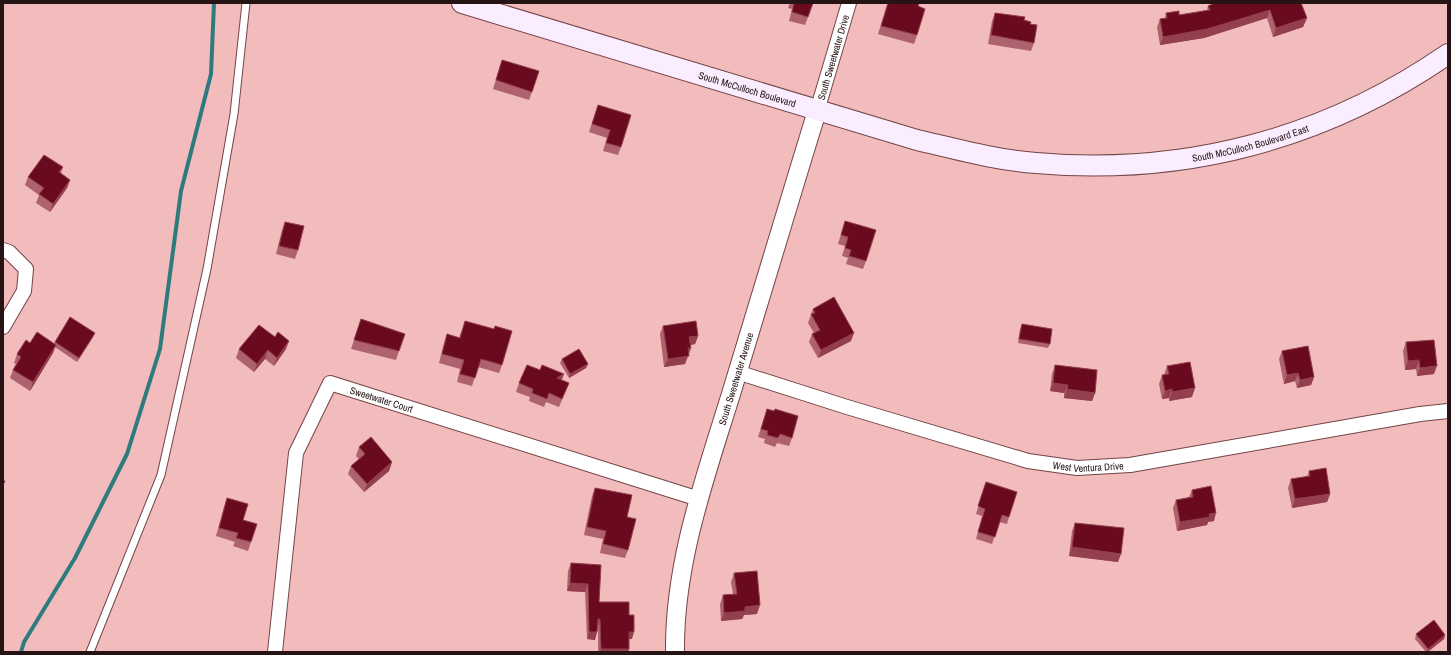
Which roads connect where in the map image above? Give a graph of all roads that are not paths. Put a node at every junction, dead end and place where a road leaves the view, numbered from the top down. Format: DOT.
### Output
graph roads {
  1 [pos="246,3"];
  2 [pos="462,3"];
  3 [pos="849,3"];
  4 [pos="1448,54"];
  5 [pos="817,110"];
  6 [pos="1035,163"];
  7 [pos="3,250"];
  8 [pos="3,327"];
  9 [pos="738,372"];
  10 [pos="1448,411"];
  11 [pos="699,499"];
  12 [pos="90,652"];
  13 [pos="275,652"];
  14 [pos="675,652"];
  1 -- 12 [label="lane"];
  2 -- 5 [label="main road, South McCulloch Boulevard"];
  3 -- 5 [label="street, South Sweetwater Drive"];
  4 -- 6 [label="main road, South McCulloch Boulevard East"];
  5 -- 6 [label="main road, South McCulloch Boulevard"];
  5 -- 9 [label="street, South Sweetwater Avenue"];
  7 -- 8 [label="street"];
  9 -- 10 [label="street, West Ventura Drive"];
  9 -- 11 [label="street, South Sweetwater Avenue"];
  11 -- 13 [label="street, Sweetwater Court"];
  11 -- 14 [label="street, South Sweetwater Avenue"];
}
